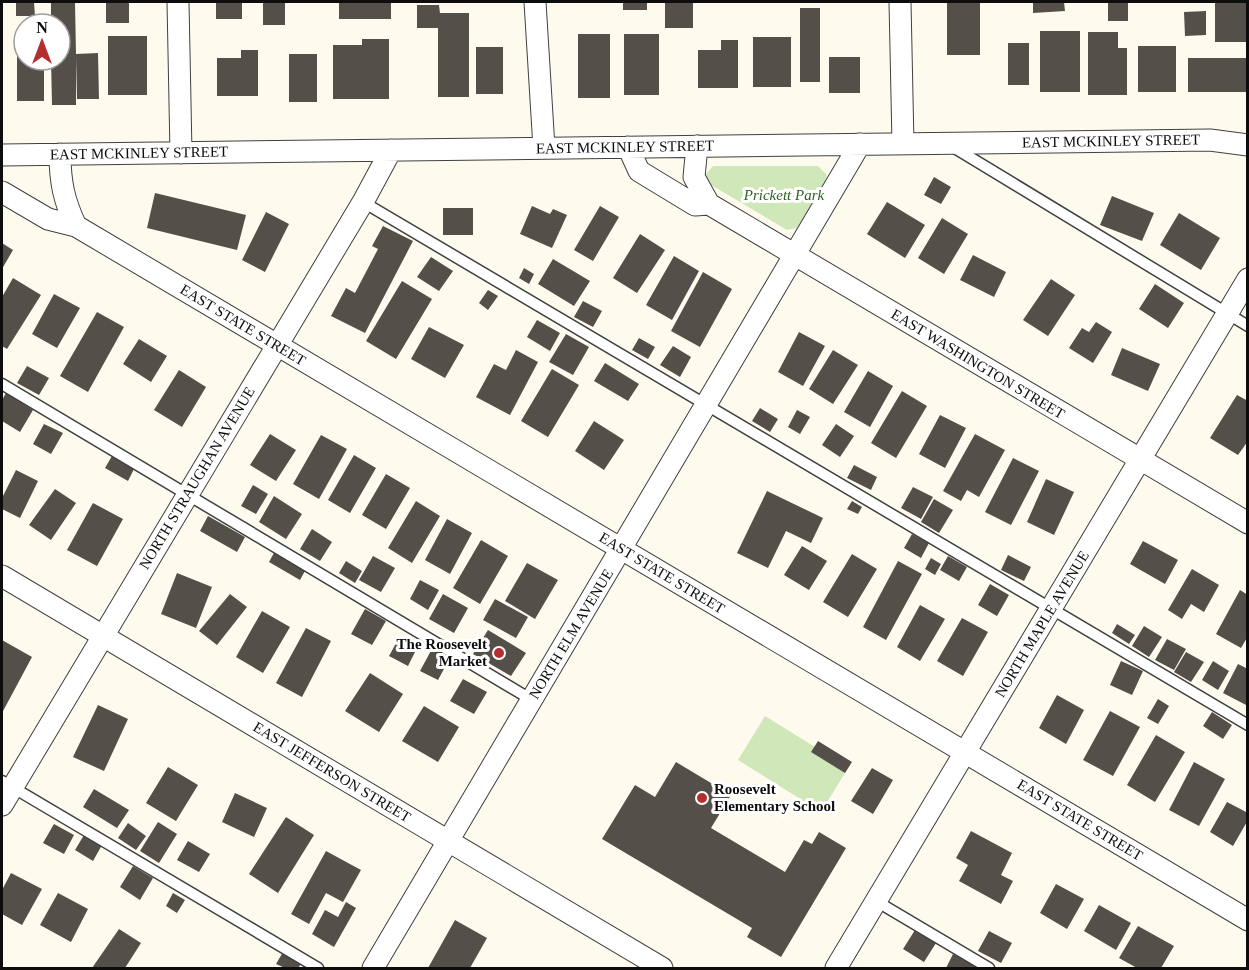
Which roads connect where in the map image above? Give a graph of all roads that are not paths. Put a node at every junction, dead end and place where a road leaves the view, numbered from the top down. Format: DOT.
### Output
graph roads {
  1 [pos="178,2"];
  2 [pos="535,2"];
  3 [pos="900,2"];
  4 [pos="947,143"];
  5 [pos="860,144"];
  6 [pos="903,144"];
  7 [pos="1248,145"];
  8 [pos="697,146"];
  9 [pos="628,147"];
  10 [pos="544,148"];
  11 [pos="391,150"];
  12 [pos="182,153"];
  13 [pos="60,154"];
  14 [pos="2,155"];
  15 [pos="2,192"];
  16 [pos="363,202"];
  17 [pos="709,204"];
  18 [pos="76,226"];
  19 [pos="795,255"];
  20 [pos="1248,279"];
  21 [pos="1226,314"];
  22 [pos="1248,326"];
  23 [pos="276,345"];
  24 [pos="2,384"];
  25 [pos="706,405"];
  26 [pos="1140,459"];
  27 [pos="187,495"];
  28 [pos="1248,524"];
  29 [pos="621,549"];
  30 [pos="2,576"];
  31 [pos="1051,609"];
  32 [pos="103,637"];
  33 [pos="532,700"];
  34 [pos="1248,725"];
  35 [pos="965,752"];
  36 [pos="5,791"];
  37 [pos="448,842"];
  38 [pos="876,902"];
  39 [pos="1248,920"];
  40 [pos="318,969"];
  41 [pos="373,969"];
  42 [pos="662,969"];
  43 [pos="836,969"];
  44 [pos="988,969"];
  1 -- 12 [label="street"];
  2 -- 10 [label="street"];
  3 -- 6 [label="street"];
  4 -- 6 [label="street, EAST MCKINLEY STREET"];
  4 -- 7 [label="street, EAST MCKINLEY STREET"];
  4 -- 21 [label="lane"];
  5 -- 6 [label="street, EAST MCKINLEY STREET"];
  5 -- 8 [label="street, EAST MCKINLEY STREET"];
  5 -- 19 [label="street, NORTH ELM AVENUE"];
  8 -- 9 [label="street, EAST MCKINLEY STREET"];
  8 -- 17 [label="street"];
  9 -- 10 [label="street, EAST MCKINLEY STREET"];
  9 -- 17 [label="street, EAST WASHINGTON STREET"];
  10 -- 11 [label="street, EAST MCKINLEY STREET"];
  11 -- 12 [label="street, EAST MCKINLEY STREET"];
  11 -- 16 [label="street, NORTH STRAUGHAN AVENUE"];
  12 -- 13 [label="street, EAST MCKINLEY STREET"];
  13 -- 14 [label="street, EAST MCKINLEY STREET"];
  13 -- 18 [label="street"];
  15 -- 18 [label="street, EAST STATE STREET"];
  16 -- 23 [label="street, NORTH STRAUGHAN AVENUE"];
  16 -- 25 [label="lane"];
  17 -- 19 [label="street, EAST WASHINGTON STREET"];
  18 -- 23 [label="street, EAST STATE STREET"];
  19 -- 25 [label="street, NORTH ELM AVENUE"];
  19 -- 26 [label="street, EAST WASHINGTON STREET"];
  20 -- 21 [label="street, NORTH MAPLE AVENUE"];
  21 -- 22 [label="lane"];
  21 -- 26 [label="street, NORTH MAPLE AVENUE"];
  23 -- 27 [label="street, NORTH STRAUGHAN AVENUE"];
  23 -- 29 [label="street, EAST STATE STREET"];
  24 -- 27 [label="lane"];
  25 -- 29 [label="street, NORTH ELM AVENUE"];
  25 -- 31 [label="lane"];
  26 -- 28 [label="street, EAST WASHINGTON STREET"];
  26 -- 31 [label="street, NORTH MAPLE AVENUE"];
  27 -- 32 [label="street, NORTH STRAUGHAN AVENUE"];
  27 -- 33 [label="lane"];
  29 -- 33 [label="street, NORTH ELM AVENUE"];
  29 -- 35 [label="street, EAST STATE STREET"];
  30 -- 32 [label="street, EAST JEFFERSON STREET"];
  31 -- 34 [label="lane"];
  31 -- 35 [label="street, NORTH MAPLE AVENUE"];
  32 -- 36 [label="street, NORTH STRAUGHAN AVENUE"];
  32 -- 37 [label="street, EAST JEFFERSON STREET"];
  33 -- 37 [label="street, NORTH ELM AVENUE"];
  35 -- 38 [label="street, NORTH MAPLE AVENUE"];
  35 -- 39 [label="street, EAST STATE STREET"];
  36 -- 40 [label="lane"];
  37 -- 41 [label="street, NORTH ELM AVENUE"];
  37 -- 42 [label="street, EAST JEFFERSON STREET"];
  38 -- 43 [label="street, NORTH MAPLE AVENUE"];
  38 -- 44 [label="lane"];
}
